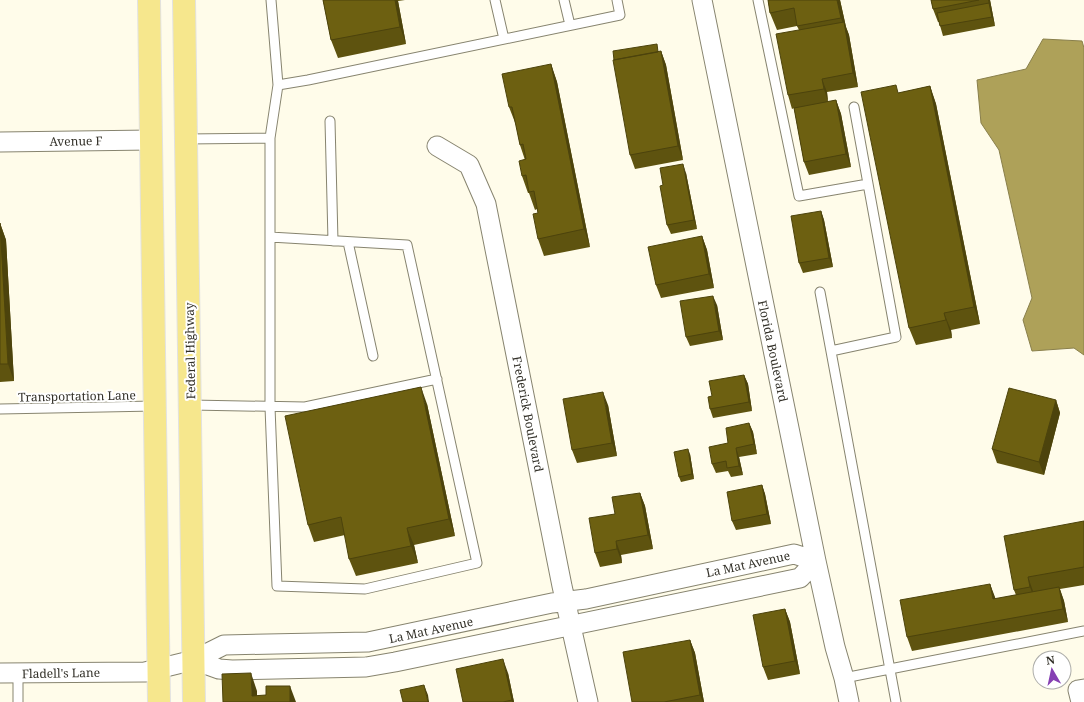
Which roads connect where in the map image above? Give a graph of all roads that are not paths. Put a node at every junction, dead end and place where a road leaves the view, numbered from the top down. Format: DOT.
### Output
graph roads {
  1 [pos="149,0"];
  2 [pos="184,0"];
  3 [pos="271,0"];
  4 [pos="494,0"];
  5 [pos="564,0"];
  6 [pos="617,0"];
  7 [pos="702,0"];
  8 [pos="758,0"];
  9 [pos="570,25"];
  10 [pos="504,39"];
  11 [pos="278,85"];
  12 [pos="854,108"];
  13 [pos="330,121"];
  14 [pos="270,138"];
  15 [pos="186,139"];
  16 [pos="151,140"];
  17 [pos="0,142"];
  18 [pos="437,146"];
  19 [pos="868,184"];
  20 [pos="270,237"];
  21 [pos="333,241"];
  22 [pos="348,242"];
  23 [pos="820,292"];
  24 [pos="831,351"];
  25 [pos="373,356"];
  26 [pos="436,378"];
  27 [pos="191,405"];
  28 [pos="155,406"];
  29 [pos="270,406"];
  30 [pos="0,409"];
  31 [pos="816,561"];
  32 [pos="566,601"];
  33 [pos="572,625"];
  34 [pos="1084,631"];
  35 [pos="194,660"];
  36 [pos="158,669"];
  37 [pos="890,669"];
  38 [pos="123,672"];
  39 [pos="9,673"];
  40 [pos="844,678"];
  41 [pos="18,702"];
  42 [pos="159,702"];
  43 [pos="194,702"];
  44 [pos="588,702"];
  45 [pos="849,702"];
  46 [pos="896,702"];
  1 -- 16 [label="main road"];
  2 -- 15 [label="main road, Federal Highway"];
  3 -- 11 [label="lane"];
  4 -- 10 [label="lane"];
  5 -- 9 [label="lane"];
  6 -- 9 [label="lane"];
  7 -- 31 [label="street, Florida Boulevard"];
  8 -- 19 [label="lane"];
  9 -- 10 [label="lane"];
  10 -- 11 [label="lane"];
  11 -- 14 [label="lane"];
  12 -- 19 [label="lane"];
  13 -- 21 [label="lane"];
  14 -- 15 [label="lane"];
  14 -- 20 [label="lane"];
  15 -- 27 [label="main road, Federal Highway"];
  16 -- 17 [label="street, Avenue F"];
  16 -- 28 [label="main road"];
  18 -- 32 [label="street, Frederick Boulevard"];
  19 -- 24 [label="lane"];
  20 -- 21 [label="lane"];
  20 -- 29 [label="lane"];
  21 -- 22 [label="lane"];
  22 -- 25 [label="lane"];
  22 -- 26 [label="lane"];
  23 -- 24 [label="lane"];
  24 -- 37 [label="lane"];
  26 -- 29 [label="lane"];
  26 -- 29 [label="lane"];
  27 -- 29 [label="lane"];
  27 -- 35 [label="main road, Federal Highway"];
  28 -- 30 [label="lane, Transportation Lane"];
  28 -- 36 [label="main road"];
  31 -- 32 [label="street, La Mat Avenue"];
  31 -- 33 [label="street, La Mat Avenue"];
  31 -- 40 [label="street, Florida Boulevard"];
  32 -- 33 [label="street, Frederick Boulevard"];
  32 -- 35 [label="street, La Mat Avenue"];
  33 -- 35 [label="street, La Mat Avenue"];
  33 -- 44 [label="street, Frederick Boulevard"];
  34 -- 37 [label="lane"];
  35 -- 36 [label="street, La Mat Avenue"];
  35 -- 43 [label="main road, Federal Highway"];
  36 -- 38 [label="street, La Mat Avenue"];
  36 -- 42 [label="main road"];
  37 -- 40 [label="lane"];
  37 -- 46 [label="lane"];
  38 -- 39 [label="street, Fladell's Lane"];
  39 -- 41 [label="lane"];
  40 -- 45 [label="street, Florida Boulevard"];
}
